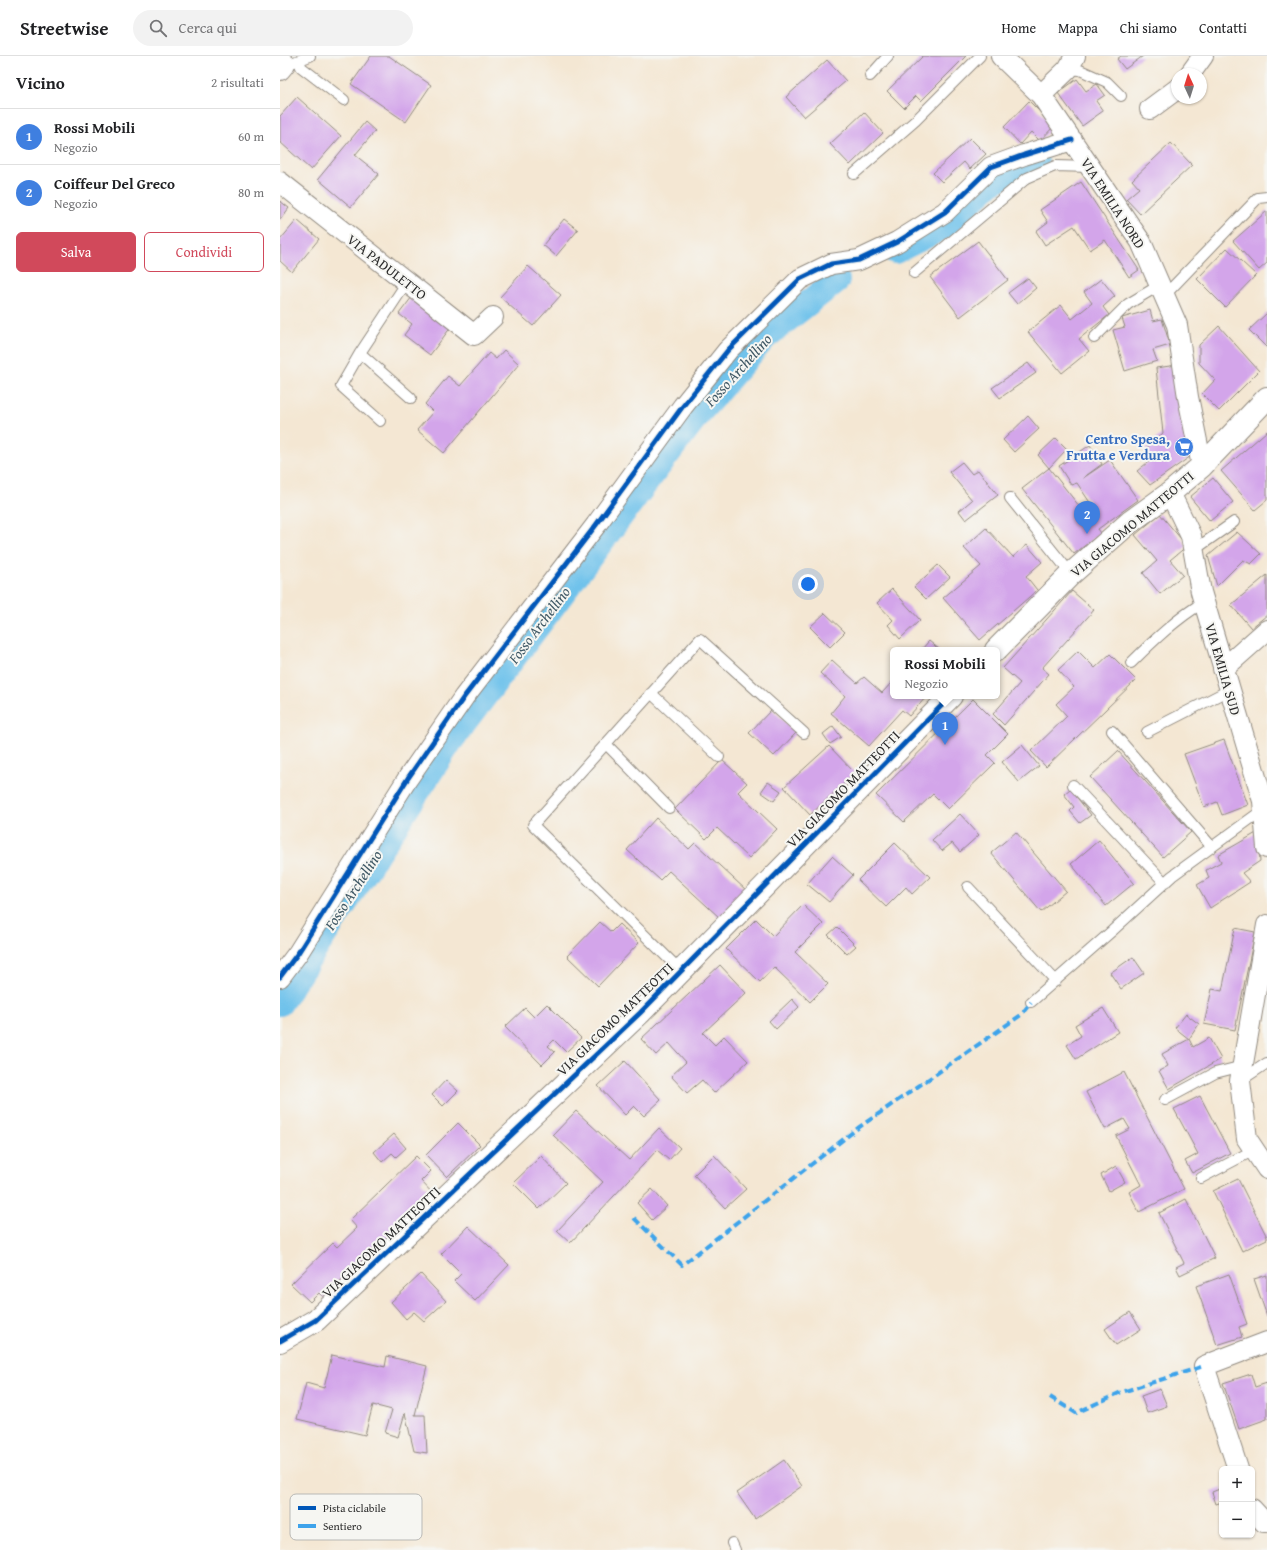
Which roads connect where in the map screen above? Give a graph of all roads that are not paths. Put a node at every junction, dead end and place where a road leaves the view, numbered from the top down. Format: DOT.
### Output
graph roads {
  1 [pos="310,56"];
  2 [pos="888,56"];
  3 [pos="980,56"];
  4 [pos="1000,56"];
  5 [pos="1203,56"];
  6 [pos="1071,62"];
  7 [pos="286,63"];
  8 [pos="1194,68"];
  9 [pos="870,76"];
  10 [pos="1171,93"];
  11 [pos="1041,95"];
  12 [pos="1121,96"];
  13 [pos="344,100"];
  14 [pos="1150,109"];
  15 [pos="1072,140"];
  16 [pos="1090,167"];
  17 [pos="854,174"];
  18 [pos="280,182"];
  19 [pos="1267,197"];
  20 [pos="914,273"];
  21 [pos="407,282"];
  22 [pos="1162,291"];
  23 [pos="493,317"];
  24 [pos="1094,338"];
  25 [pos="360,353"];
  26 [pos="411,398"];
  27 [pos="1267,398"];
  28 [pos="380,421"];
  29 [pos="1202,466"];
  30 [pos="1170,493"];
  31 [pos="1010,498"];
  32 [pos="1234,522"];
  33 [pos="1194,550"];
  34 [pos="1071,574"];
  35 [pos="1204,602"];
  36 [pos="1267,630"];
  37 [pos="999,647"];
  38 [pos="1132,663"];
  39 [pos="1223,669"];
  40 [pos="1229,690"];
  41 [pos="651,693"];
  42 [pos="948,699"];
  43 [pos="1112,731"];
  44 [pos="1147,732"];
  45 [pos="804,733"];
  46 [pos="606,744"];
  47 [pos="719,757"];
  48 [pos="1073,785"];
  49 [pos="669,808"];
  50 [pos="1264,809"];
  51 [pos="1211,846"];
  52 [pos="1267,848"];
  53 [pos="1165,883"];
  54 [pos="968,887"];
  55 [pos="1267,925"];
  56 [pos="682,971"];
  57 [pos="280,977"];
  58 [pos="1056,981"];
  59 [pos="1031,1002"];
  60 [pos="1267,1063"];
  61 [pos="1242,1073"];
  62 [pos="1165,1100"];
  63 [pos="1254,1150"];
  64 [pos="1267,1169"];
  65 [pos="1201,1178"];
  66 [pos="280,1342"];
  67 [pos="1267,1342"];
  68 [pos="1237,1466"];
  69 [pos="1255,1512"];
  70 [pos="1267,1522"];
  1 -- 7 [label="lane"];
  2 -- 9 [label="lane"];
  3 -- 17 [label="lane"];
  4 -- 11 [label="street, VIA EMILIA NORD"];
  5 -- 8 [label="street"];
  6 -- 11 [label="street"];
  6 -- 12 [label="lane"];
  7 -- 13 [label="lane"];
  10 -- 14 [label="street"];
  11 -- 15 [label="street, VIA EMILIA NORD"];
  15 -- 16 [label="street, VIA EMILIA NORD"];
  15 -- 57 [label="street"];
  16 -- 20 [label="lane"];
  16 -- 22 [label="street, VIA EMILIA NORD"];
  18 -- 21 [label="street, VIA PADULETTO"];
  19 -- 22 [label="lane"];
  21 -- 23 [label="street, VIA PADULETTO"];
  21 -- 25 [label="lane"];
  22 -- 24 [label="lane"];
  22 -- 29 [label="street, VIA EMILIA NORD"];
  25 -- 26 [label="lane"];
  25 -- 28 [label="lane"];
  27 -- 29 [label="street, VIA GIACOMO MATTEOTTI"];
  29 -- 30 [label="street, VIA GIACOMO MATTEOTTI"];
  30 -- 33 [label="street, VIA EMILIA SUD"];
  30 -- 34 [label="street, VIA GIACOMO MATTEOTTI"];
  31 -- 34 [label="lane"];
  32 -- 33 [label="lane"];
  33 -- 35 [label="street, VIA EMILIA SUD"];
  34 -- 37 [label="street, VIA GIACOMO MATTEOTTI"];
  35 -- 38 [label="lane"];
  35 -- 39 [label="street, VIA EMILIA SUD"];
  36 -- 39 [label="street"];
  39 -- 40 [label="street, VIA EMILIA SUD"];
  40 -- 44 [label="lane"];
  40 -- 50 [label="street, VIA EMILIA SUD"];
  41 -- 45 [label="lane"];
  41 -- 46 [label="lane"];
  41 -- 47 [label="lane"];
  42 -- 56 [label="street, VIA GIACOMO MATTEOTTI"];
  43 -- 51 [label="lane"];
  46 -- 49 [label="lane"];
  46 -- 56 [label="lane"];
  48 -- 53 [label="lane"];
  50 -- 51 [label="lane"];
  50 -- 52 [label="street, VIA EMILIA SUD"];
  51 -- 53 [label="lane"];
  53 -- 58 [label="lane"];
  54 -- 58 [label="lane"];
  55 -- 61 [label="street"];
  56 -- 66 [label="street, VIA GIACOMO MATTEOTTI"];
  58 -- 59 [label="lane"];
  60 -- 61 [label="lane"];
  61 -- 62 [label="lane"];
  61 -- 63 [label="street"];
  63 -- 64 [label="street"];
  63 -- 65 [label="lane"];
  67 -- 68 [label="street"];
  69 -- 70 [label="street"];
}
